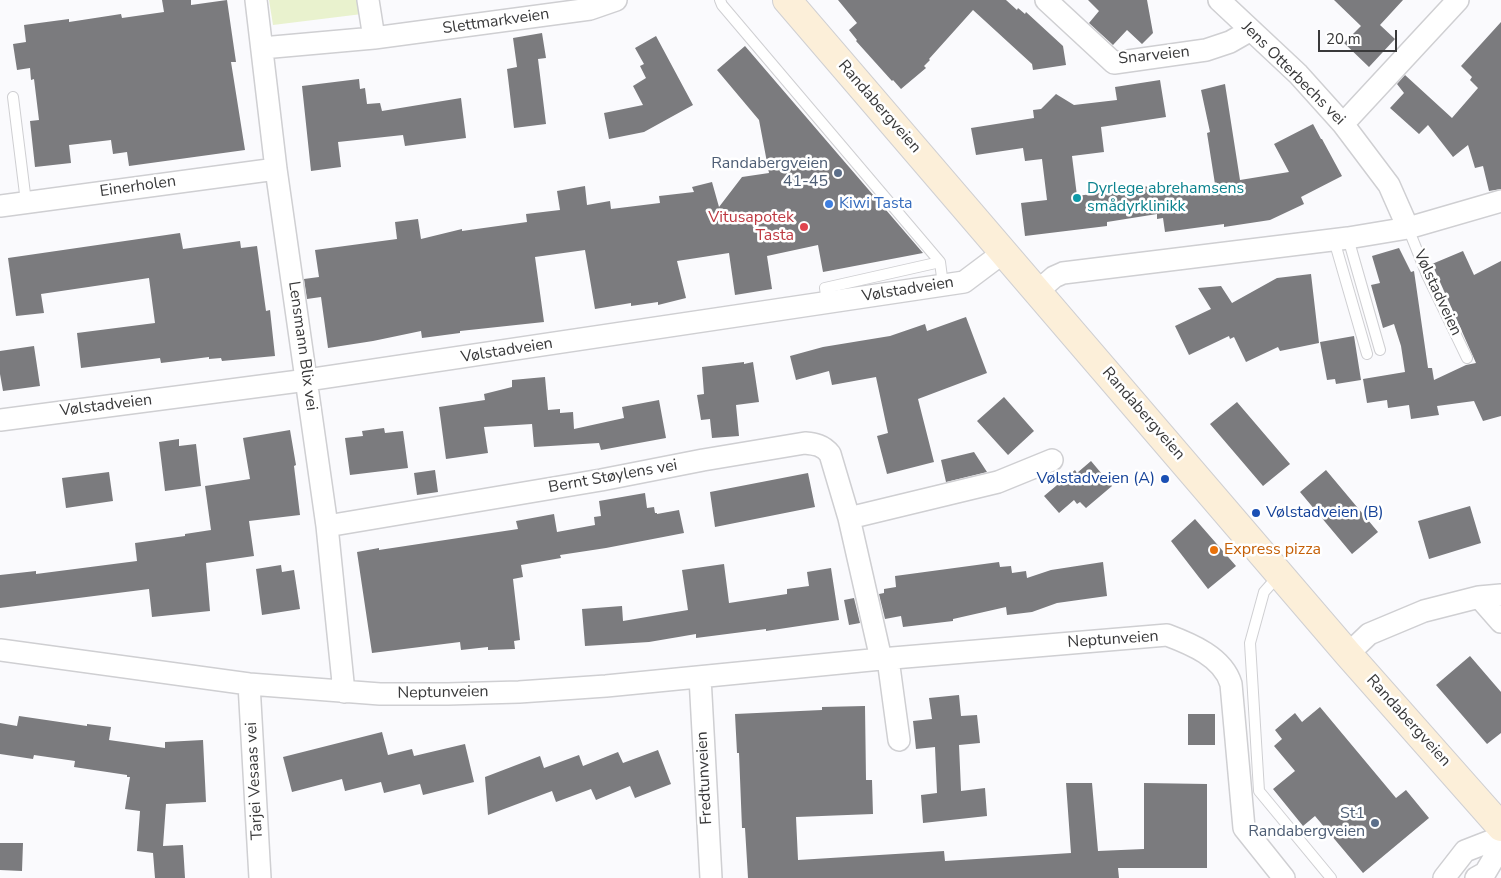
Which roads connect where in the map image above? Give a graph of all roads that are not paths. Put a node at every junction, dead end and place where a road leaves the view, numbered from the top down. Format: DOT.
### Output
graph roads {
  1 [pos="256,0"];
  2 [pos="368,0"];
  3 [pos="616,0"];
  4 [pos="720,0"];
  5 [pos="787,0"];
  6 [pos="1046,0"];
  7 [pos="1219,0"];
  8 [pos="1458,0"];
  9 [pos="1251,30"];
  10 [pos="374,38"];
  11 [pos="262,48"];
  12 [pos="13,97"];
  13 [pos="1343,124"];
  14 [pos="276,169"];
  15 [pos="1501,201"];
  16 [pos="26,202"];
  17 [pos="0,206"];
  18 [pos="1408,228"];
  19 [pos="1341,239"];
  20 [pos="1004,252"];
  21 [pos="940,262"];
  22 [pos="943,285"];
  23 [pos="1038,292"];
  24 [pos="827,302"];
  25 [pos="1380,350"];
  26 [pos="1367,354"];
  27 [pos="1467,358"];
  28 [pos="307,380"];
  29 [pos="0,420"];
  30 [pos="1052,460"];
  31 [pos="850,518"];
  32 [pos="327,526"];
  33 [pos="1280,574"];
  34 [pos="1501,595"];
  35 [pos="1479,597"];
  36 [pos="1501,622"];
  37 [pos="0,650"];
  38 [pos="1348,654"];
  39 [pos="884,659"];
  40 [pos="700,677"];
  41 [pos="249,684"];
  42 [pos="344,692"];
  43 [pos="899,740"];
  44 [pos="1501,826"];
  45 [pos="1501,837"];
  46 [pos="1501,846"];
  47 [pos="1276,875"];
  48 [pos="260,878"];
  49 [pos="711,878"];
  50 [pos="1331,878"];
  51 [pos="1444,878"];
  52 [pos="1476,878"];
  1 -- 11 [label="street, Lensmann Blix vei"];
  2 -- 10 [label="street"];
  3 -- 10 [label="street, Slettmarkveien"];
  4 -- 21 [label="lane"];
  5 -- 20 [label="main road, Randabergveien"];
  6 -- 9 [label="street, Snarveien"];
  7 -- 9 [label="street, Jens Otterbechs vei"];
  8 -- 13 [label="street"];
  9 -- 13 [label="street, Jens Otterbechs vei"];
  10 -- 11 [label="street, Slettmarkveien"];
  11 -- 14 [label="street, Lensmann Blix vei"];
  12 -- 16 [label="lane"];
  13 -- 18 [label="street, Jens Otterbechs vei"];
  14 -- 16 [label="street, Einerholen"];
  14 -- 28 [label="street, Lensmann Blix vei"];
  15 -- 18 [label="street, Vølstadveien"];
  16 -- 17 [label="street, Einerholen"];
  18 -- 19 [label="street, Vølstadveien"];
  18 -- 27 [label="lane, Vølstadveien"];
  19 -- 23 [label="street, Vølstadveien"];
  19 -- 25 [label="lane"];
  19 -- 26 [label="lane"];
  20 -- 22 [label="street, Vølstadveien"];
  20 -- 23 [label="main road, Randabergveien"];
  21 -- 22 [label="lane"];
  21 -- 24 [label="lane"];
  22 -- 24 [label="street, Vølstadveien"];
  23 -- 33 [label="main road, Randabergveien"];
  24 -- 28 [label="street, Vølstadveien"];
  28 -- 29 [label="street, Vølstadveien"];
  28 -- 32 [label="street, Lensmann Blix vei"];
  30 -- 31 [label="street"];
  31 -- 32 [label="street, Bernt Støylens vei"];
  31 -- 39 [label="street, Bernt Støylens vei"];
  32 -- 42 [label="street, Lensmann Blix vei"];
  33 -- 38 [label="main road, Randabergveien"];
  33 -- 50 [label="lane"];
  34 -- 35 [label="street"];
  35 -- 36 [label="street"];
  35 -- 38 [label="street"];
  37 -- 41 [label="street, Neptunveien"];
  38 -- 44 [label="main road, Randabergveien"];
  39 -- 40 [label="street, Neptunveien"];
  39 -- 43 [label="street"];
  39 -- 47 [label="street, Neptunveien"];
  40 -- 42 [label="street, Neptunveien"];
  40 -- 49 [label="street, Fredtunveien"];
  41 -- 42 [label="street, Neptunveien"];
  41 -- 48 [label="street, Tarjei Vesaas vei"];
  45 -- 51 [label="street"];
  46 -- 52 [label="street"];
}
